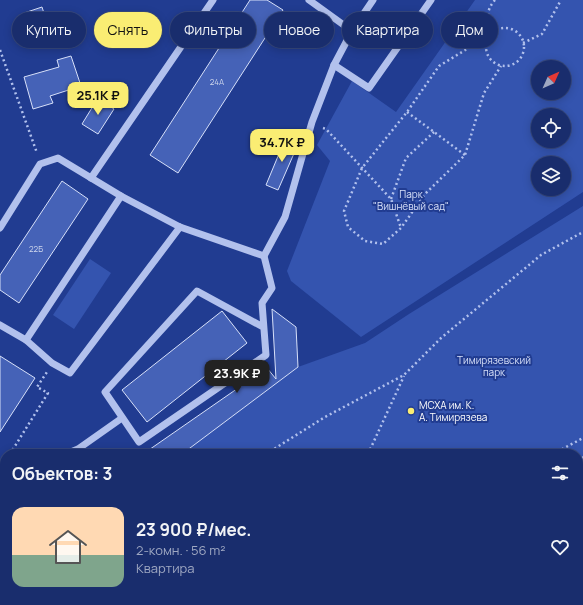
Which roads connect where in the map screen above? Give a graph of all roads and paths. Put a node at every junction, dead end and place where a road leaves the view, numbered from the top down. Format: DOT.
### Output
graph roads {
  1 [pos="213,0"];
  2 [pos="309,0"];
  3 [pos="373,0"];
  4 [pos="431,0"];
  5 [pos="495,0"];
  6 [pos="561,0"];
  7 [pos="365,12"];
  8 [pos="489,12"];
  9 [pos="342,24"];
  10 [pos="498,30"];
  11 [pos="523,43"];
  12 [pos="343,48"];
  13 [pos="469,48"];
  14 [pos="487,48"];
  15 [pos="0,50"];
  16 [pos="334,65"];
  17 [pos="501,66"];
  18 [pos="407,112"];
  19 [pos="312,122"];
  20 [pos="434,132"];
  21 [pos="465,155"];
  22 [pos="40,164"];
  23 [pos="362,168"];
  24 [pos="91,178"];
  25 [pos="121,196"];
  26 [pos="392,199"];
  27 [pos="180,227"];
  28 [pos="0,228"];
  29 [pos="401,228"];
  30 [pos="583,232"];
  31 [pos="264,256"];
  32 [pos="0,325"];
  33 [pos="263,326"];
  34 [pos="26,340"];
  35 [pos="52,364"];
  36 [pos="404,375"];
  37 [pos="122,418"];
  38 [pos="583,438"];
  39 [pos="13,449"];
  40 [pos="78,449"];
  41 [pos="274,449"];
  42 [pos="370,449"];
  43 [pos="562,449"];
  1 -- 24 [label="lane"];
  2 -- 9 [label="lane"];
  3 -- 7 [label="lane"];
  4 -- 16 [label="lane"];
  5 -- 8 [label="path"];
  6 -- 11 [label="path"];
  10 -- 11 [label="path"];
  11 -- 17 [label="path"];
  12 -- 16 [label="lane"];
  13 -- 18 [label="path"];
  14 -- 17 [label="path"];
  15 -- 22 [label="path"];
  16 -- 19 [label="lane"];
  17 -- 21 [label="path"];
  18 -- 20 [label="path"];
  18 -- 23 [label="path"];
  19 -- 23 [label="path"];
  19 -- 31 [label="lane"];
  20 -- 21 [label="path"];
  20 -- 26 [label="path"];
  21 -- 29 [label="path"];
  22 -- 24 [label="lane"];
  22 -- 28 [label="lane"];
  23 -- 26 [label="path"];
  23 -- 29 [label="path"];
  24 -- 25 [label="lane"];
  25 -- 27 [label="lane"];
  25 -- 34 [label="lane"];
  26 -- 29 [label="path"];
  27 -- 31 [label="lane"];
  27 -- 35 [label="lane"];
  30 -- 36 [label="path"];
  31 -- 33 [label="lane"];
  32 -- 34 [label="lane"];
  33 -- 37 [label="lane"];
  33 -- 37 [label="lane"];
  34 -- 35 [label="lane"];
  35 -- 39 [label="path"];
  36 -- 41 [label="path"];
  36 -- 42 [label="path"];
  37 -- 40 [label="lane"];
  38 -- 43 [label="path"];
}
